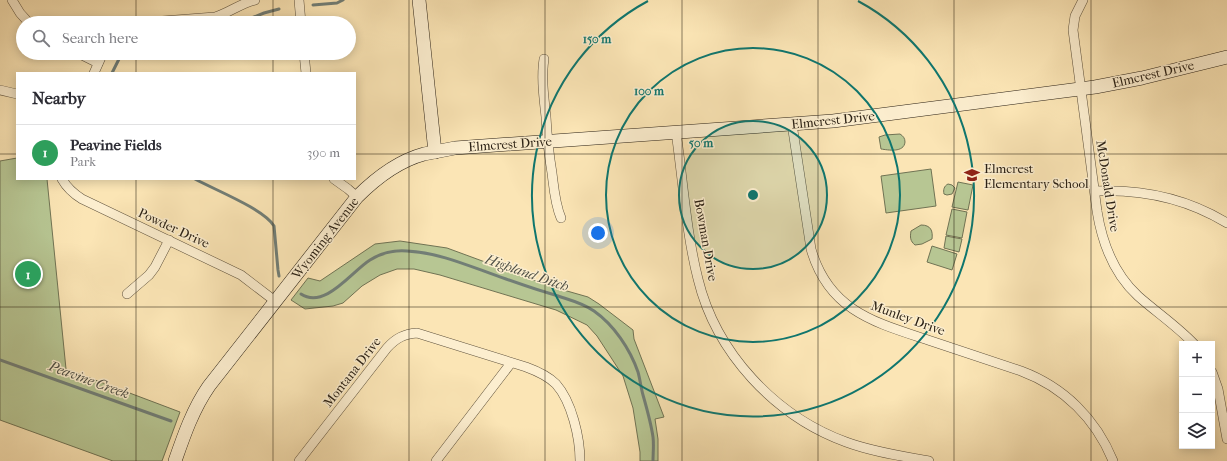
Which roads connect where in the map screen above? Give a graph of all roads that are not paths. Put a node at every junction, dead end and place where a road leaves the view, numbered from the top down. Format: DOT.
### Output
graph roads {
  1 [pos="12,0"];
  2 [pos="255,0"];
  3 [pos="299,0"];
  4 [pos="419,0"];
  5 [pos="1083,0"];
  6 [pos="23,16"];
  7 [pos="219,16"];
  8 [pos="300,16"];
  9 [pos="1227,57"];
  10 [pos="544,59"];
  11 [pos="92,60"];
  12 [pos="100,60"];
  13 [pos="305,60"];
  14 [pos="98,63"];
  15 [pos="94,72"];
  16 [pos="306,72"];
  17 [pos="1080,89"];
  18 [pos="0,90"];
  19 [pos="16,94"];
  20 [pos="792,124"];
  21 [pos="676,132"];
  22 [pos="548,141"];
  23 [pos="435,152"];
  24 [pos="63,180"];
  25 [pos="335,180"];
  26 [pos="1095,191"];
  27 [pos="357,197"];
  28 [pos="561,218"];
  29 [pos="1227,223"];
  30 [pos="168,240"];
  31 [pos="127,294"];
  32 [pos="275,302"];
  33 [pos="1191,341"];
  34 [pos="511,363"];
  35 [pos="1214,377"];
  36 [pos="1227,440"];
  37 [pos="175,461"];
  38 [pos="298,461"];
  39 [pos="436,461"];
  40 [pos="580,461"];
  41 [pos="929,461"];
  42 [pos="1113,461"];
  1 -- 6 [label="street"];
  2 -- 7 [label="street"];
  3 -- 8 [label="street"];
  4 -- 23 [label="street"];
  5 -- 17 [label="street, McDonald Drive"];
  9 -- 17 [label="street, Elmcrest Drive"];
  10 -- 22 [label="street"];
  11 -- 14 [label="street"];
  12 -- 14 [label="street"];
  13 -- 16 [label="street"];
  14 -- 15 [label="street"];
  17 -- 20 [label="street, Elmcrest Drive"];
  17 -- 26 [label="street, McDonald Drive"];
  18 -- 19 [label="street"];
  20 -- 21 [label="street, Elmcrest Drive"];
  20 -- 42 [label="street, Munley Drive"];
  21 -- 22 [label="street, Elmcrest Drive"];
  21 -- 41 [label="street, Bowman Drive"];
  22 -- 23 [label="street, Elmcrest Drive"];
  22 -- 28 [label="street"];
  23 -- 27 [label="street, Wyoming Avenue"];
  24 -- 30 [label="street, Powder Drive"];
  25 -- 27 [label="street"];
  26 -- 29 [label="street"];
  26 -- 33 [label="street, McDonald Drive"];
  27 -- 32 [label="street, Wyoming Avenue"];
  30 -- 31 [label="street"];
  30 -- 32 [label="street, Powder Drive"];
  32 -- 37 [label="street, Wyoming Avenue"];
  34 -- 38 [label="street, Montana Drive"];
  34 -- 39 [label="street"];
  34 -- 40 [label="street, Montana Drive"];
  35 -- 36 [label="street"];
}
